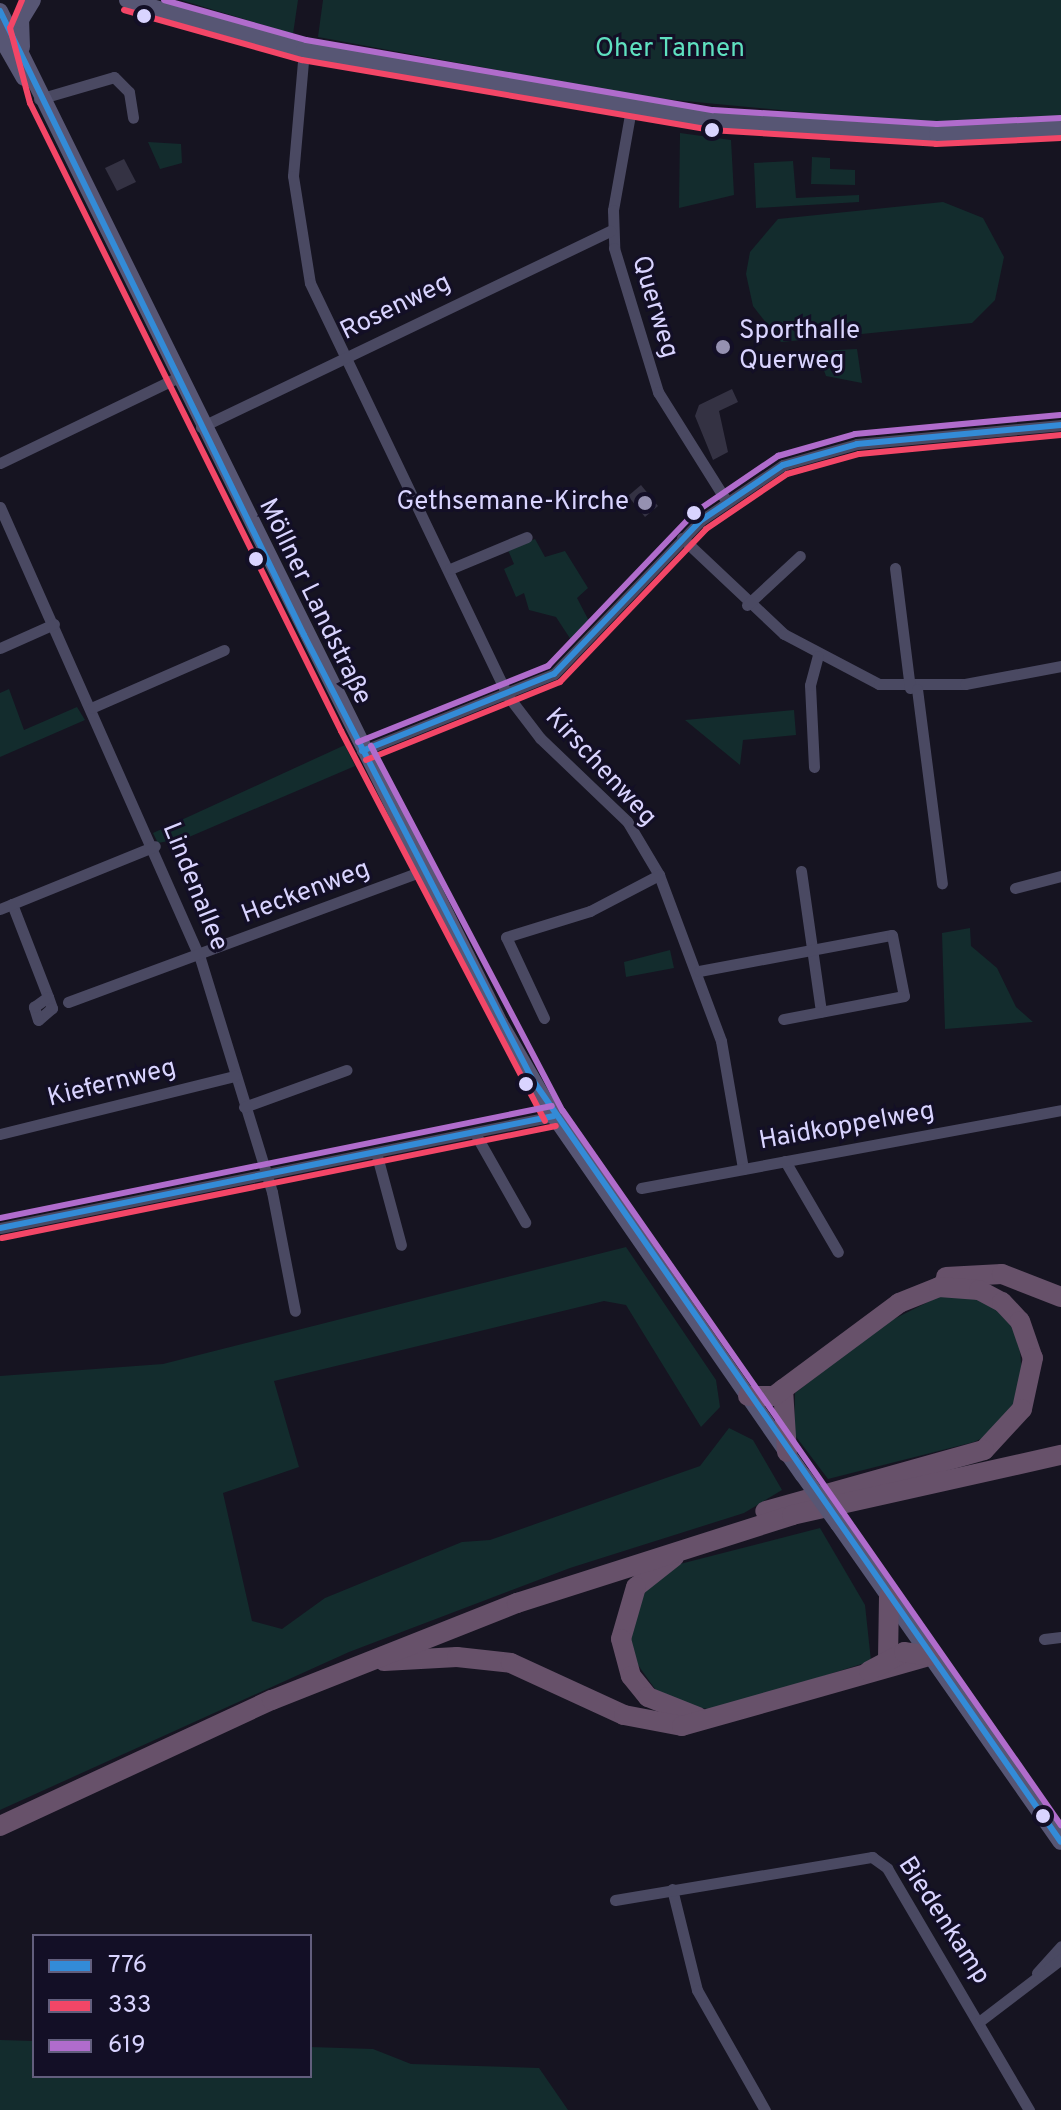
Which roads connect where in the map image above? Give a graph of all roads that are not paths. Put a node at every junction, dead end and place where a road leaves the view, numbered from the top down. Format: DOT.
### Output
graph roads {
  1 [pos="33,0"];
  2 [pos="127,0"];
  3 [pos="0,11"];
  4 [pos="0,36"];
  5 [pos="304,50"];
  6 [pos="25,61"];
  7 [pos="39,99"];
  8 [pos="631,109"];
  9 [pos="133,118"];
  10 [pos="1061,128"];
  11 [pos="611,231"];
  12 [pos="344,358"];
  13 [pos="177,378"];
  14 [pos="1061,425"];
  15 [pos="201,427"];
  16 [pos="0,463"];
  17 [pos="725,499"];
  18 [pos="0,507"];
  19 [pos="527,537"];
  20 [pos="682,538"];
  21 [pos="800,556"];
  22 [pos="895,568"];
  23 [pos="450,569"];
  24 [pos="747,605"];
  25 [pos="54,624"];
  26 [pos="0,648"];
  27 [pos="224,650"];
  28 [pos="818,656"];
  29 [pos="1061,666"];
  30 [pos="914,688"];
  31 [pos="508,696"];
  32 [pos="91,708"];
  33 [pos="362,751"];
  34 [pos="814,767"];
  35 [pos="155,846"];
  36 [pos="423,871"];
  37 [pos="801,871"];
  38 [pos="659,875"];
  39 [pos="1061,876"];
  40 [pos="942,883"];
  41 [pos="1015,888"];
  42 [pos="12,904"];
  43 [pos="0,909"];
  44 [pos="809,952"];
  45 [pos="200,958"];
  46 [pos="699,971"];
  47 [pos="48,997"];
  48 [pos="68,1002"];
  49 [pos="821,1012"];
  50 [pos="544,1018"];
  51 [pos="783,1019"];
  52 [pos="346,1070"];
  53 [pos="235,1076"];
  54 [pos="244,1107"];
  55 [pos="1061,1110"];
  56 [pos="554,1116"];
  57 [pos="0,1134"];
  58 [pos="477,1137"];
  59 [pos="377,1156"];
  60 [pos="785,1161"];
  61 [pos="743,1169"];
  62 [pos="267,1177"];
  63 [pos="641,1188"];
  64 [pos="525,1222"];
  65 [pos="0,1228"];
  66 [pos="401,1245"];
  67 [pos="838,1252"];
  68 [pos="1061,1297"];
  69 [pos="295,1311"];
  70 [pos="783,1389"];
  71 [pos="748,1396"];
  72 [pos="787,1452"];
  73 [pos="1061,1455"];
  74 [pos="721,1536"];
  75 [pos="691,1546"];
  76 [pos="889,1597"];
  77 [pos="1061,1637"];
  78 [pos="1044,1639"];
  79 [pos="930,1656"];
  80 [pos="888,1660"];
  81 [pos="365,1662"];
  82 [pos="854,1680"];
  83 [pos="714,1720"];
  84 [pos="0,1826"];
  85 [pos="1061,1842"];
  86 [pos="672,1889"];
  87 [pos="615,1900"];
  88 [pos="1061,1946"];
  89 [pos="1061,1959"];
  90 [pos="1034,1977"];
  91 [pos="980,2021"];
  92 [pos="765,2110"];
  93 [pos="1029,2110"];
  1 -- 6 [label="main road"];
  2 -- 5 [label="main road"];
  3 -- 6 [label="main road, Möllner Landstraße"];
  4 -- 7 [label="main road, Möllner Landstraße"];
  5 -- 8 [label="main road"];
  5 -- 12 [label="street, Kirschenweg"];
  6 -- 7 [label="main road, Möllner Landstraße"];
  7 -- 9 [label="street"];
  7 -- 13 [label="main road, Möllner Landstraße"];
  8 -- 10 [label="main road"];
  8 -- 11 [label="street, Querweg"];
  11 -- 12 [label="street, Rosenweg"];
  11 -- 17 [label="street, Querweg"];
  12 -- 15 [label="street, Rosenweg"];
  12 -- 23 [label="street, Kirschenweg"];
  13 -- 15 [label="main road, Möllner Landstraße"];
  13 -- 16 [label="street"];
  14 -- 17 [label="street"];
  15 -- 33 [label="main road, Möllner Landstraße"];
  17 -- 20 [label="street"];
  18 -- 25 [label="street, Lindenallee"];
  19 -- 23 [label="street"];
  20 -- 24 [label="street"];
  20 -- 31 [label="street"];
  21 -- 24 [label="street"];
  22 -- 30 [label="street"];
  23 -- 31 [label="street, Kirschenweg"];
  24 -- 28 [label="street"];
  25 -- 26 [label="street"];
  25 -- 32 [label="street, Lindenallee"];
  27 -- 32 [label="street"];
  28 -- 30 [label="street"];
  28 -- 34 [label="street"];
  29 -- 30 [label="street"];
  30 -- 40 [label="street"];
  31 -- 33 [label="street"];
  31 -- 38 [label="street, Kirschenweg"];
  32 -- 35 [label="street, Lindenallee"];
  33 -- 36 [label="main road, Möllner Landstraße"];
  35 -- 42 [label="street"];
  35 -- 45 [label="street, Lindenallee"];
  36 -- 45 [label="street, Heckenweg"];
  36 -- 56 [label="main road, Möllner Landstraße"];
  37 -- 44 [label="street"];
  38 -- 46 [label="street, Kirschenweg"];
  38 -- 50 [label="street"];
  39 -- 41 [label="street"];
  42 -- 43 [label="street"];
  42 -- 47 [label="street"];
  44 -- 46 [label="street"];
  44 -- 49 [label="street"];
  44 -- 49 [label="street"];
  45 -- 48 [label="street, Heckenweg"];
  45 -- 53 [label="street, Lindenallee"];
  46 -- 61 [label="street, Kirschenweg"];
  49 -- 51 [label="street"];
  52 -- 54 [label="street"];
  53 -- 54 [label="street, Lindenallee"];
  53 -- 57 [label="street, Kiefernweg"];
  54 -- 62 [label="street, Lindenallee"];
  55 -- 60 [label="street, Haidkoppelweg"];
  56 -- 58 [label="street"];
  56 -- 71 [label="main road, Möllner Landstraße"];
  58 -- 59 [label="street"];
  58 -- 64 [label="street"];
  59 -- 62 [label="street"];
  59 -- 66 [label="street"];
  60 -- 61 [label="street, Haidkoppelweg"];
  60 -- 67 [label="street"];
  61 -- 63 [label="street, Haidkoppelweg"];
  62 -- 65 [label="street"];
  62 -- 69 [label="street, Lindenallee"];
  68 -- 71 [label="highway"];
  70 -- 71 [label="highway"];
  70 -- 72 [label="highway"];
  70 -- 74 [label="highway"];
  71 -- 72 [label="main road, Möllner Landstraße"];
  72 -- 76 [label="main road, Möllner Landstraße, bridge"];
  73 -- 74 [label="highway"];
  74 -- 75 [label="highway"];
  75 -- 81 [label="highway"];
  75 -- 83 [label="highway"];
  76 -- 79 [label="main road"];
  76 -- 80 [label="highway"];
  77 -- 78 [label="street"];
  79 -- 80 [label="highway"];
  79 -- 82 [label="highway"];
  79 -- 85 [label="main road"];
  80 -- 82 [label="highway"];
  81 -- 83 [label="highway"];
  81 -- 84 [label="highway"];
  82 -- 83 [label="highway"];
  86 -- 87 [label="street, Biedenkamp"];
  86 -- 91 [label="street, Biedenkamp"];
  86 -- 92 [label="street"];
  88 -- 90 [label="street, Biedenkamp"];
  89 -- 90 [label="street, Biedenkamp"];
  90 -- 91 [label="street, Biedenkamp"];
  91 -- 93 [label="street, Biedenkamp"];
}
